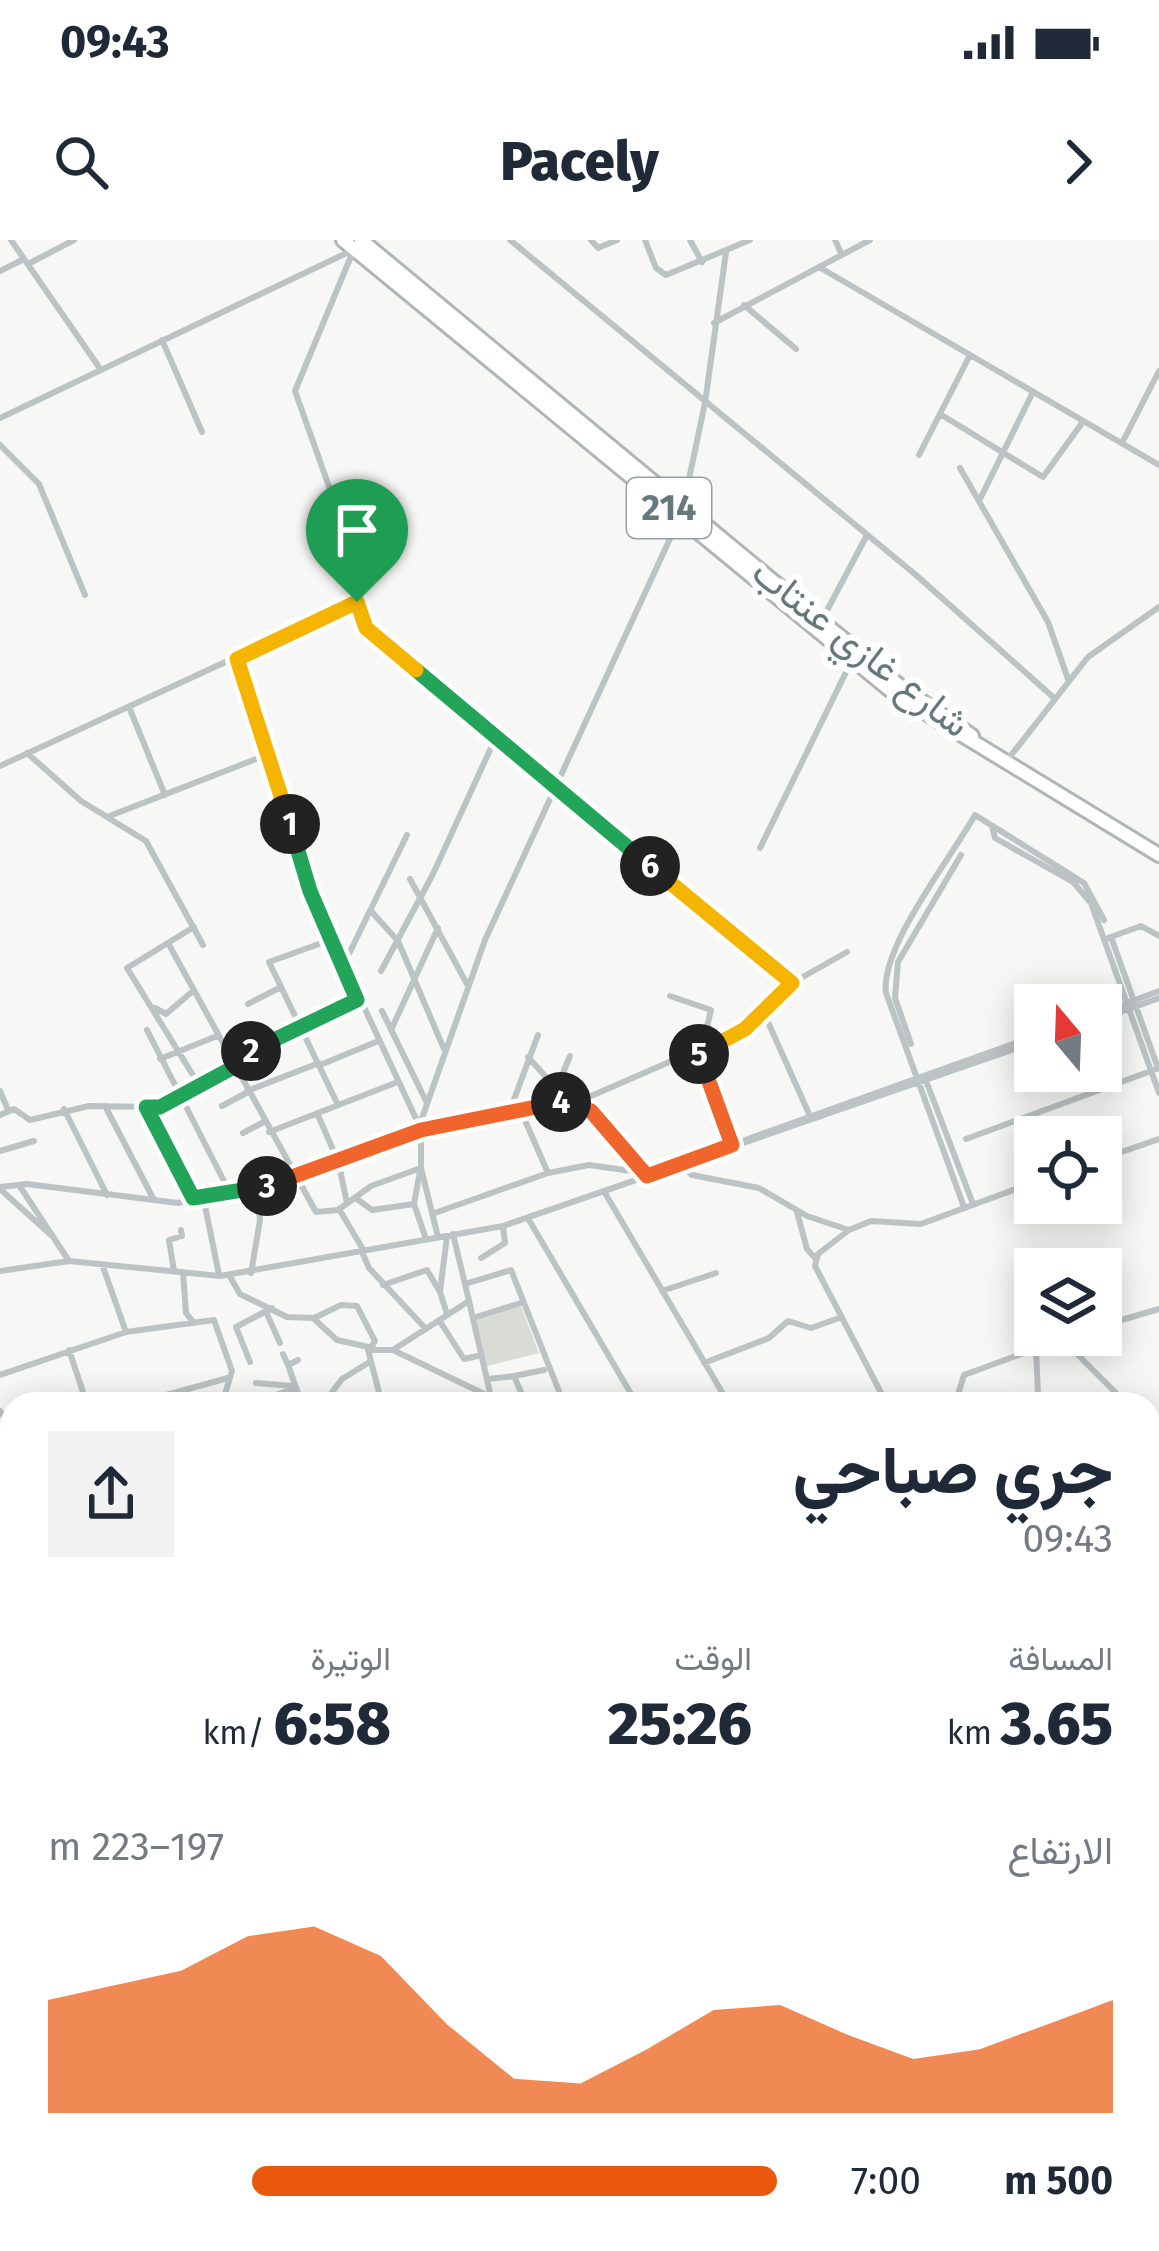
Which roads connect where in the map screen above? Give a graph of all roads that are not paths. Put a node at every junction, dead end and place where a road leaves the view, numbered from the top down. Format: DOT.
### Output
graph roads {
  1 [pos="11,240"];
  2 [pos="74,240"];
  3 [pos="511,240"];
  4 [pos="591,240"];
  5 [pos="617,240"];
  6 [pos="646,240"];
  7 [pos="690,240"];
  8 [pos="835,240"];
  9 [pos="870,240"];
  10 [pos="747,241"];
  11 [pos="357,242"];
  12 [pos="726,253"];
  13 [pos="842,255"];
  14 [pos="26,262"];
  15 [pos="702,262"];
  16 [pos="819,267"];
  17 [pos="0,271"];
  18 [pos="744,305"];
  19 [pos="714,323"];
  20 [pos="162,340"];
  21 [pos="796,349"];
  22 [pos="970,355"];
  23 [pos="101,370"];
  24 [pos="1159,371"];
  25 [pos="1034,392"];
  26 [pos="705,403"];
  27 [pos="940,414"];
  28 [pos="0,418"];
  29 [pos="1083,422"];
  30 [pos="202,432"];
  31 [pos="1122,444"];
  32 [pos="0,445"];
  33 [pos="1003,454"];
  34 [pos="919,455"];
  35 [pos="1159,465"];
  36 [pos="960,468"];
  37 [pos="979,501"];
  38 [pos="681,512"];
  39 [pos="867,535"];
  40 [pos="85,595"];
  41 [pos="357,602"];
  42 [pos="1159,607"];
  43 [pos="821,621"];
  44 [pos="237,659"];
  45 [pos="853,659"];
  46 [pos="1068,679"];
  47 [pos="1053,697"];
  48 [pos="129,707"];
  49 [pos="496,737"];
  50 [pos="27,753"];
  51 [pos="268,754"];
  52 [pos="1009,758"];
  53 [pos="0,766"];
  54 [pos="554,788"];
  55 [pos="165,795"];
  56 [pos="107,817"];
  57 [pos="992,826"];
  58 [pos="407,836"];
  59 [pos="1134,836"];
  60 [pos="1159,846"];
  61 [pos="760,848"];
  62 [pos="962,855"];
  63 [pos="1159,856"];
  64 [pos="410,879"];
  65 [pos="418,894"];
  66 [pos="371,911"];
  67 [pos="1104,920"];
  68 [pos="194,927"];
  69 [pos="438,928"];
  70 [pos="1159,936"];
  71 [pos="1108,938"];
  72 [pos="330,940"];
  73 [pos="398,941"];
  74 [pos="168,944"];
  75 [pos="203,945"];
  76 [pos="847,952"];
  77 [pos="342,968"];
  78 [pos="381,970"];
  79 [pos="414,980"];
  80 [pos="792,983"];
  81 [pos="467,984"];
  82 [pos="281,987"];
  83 [pos="193,991"];
  84 [pos="1159,995"];
  85 [pos="670,996"];
  86 [pos="357,1000"];
  87 [pos="248,1004"];
  88 [pos="1131,1005"];
  89 [pos="152,1006"];
  90 [pos="1122,1008"];
  91 [pos="382,1011"];
  92 [pos="763,1011"];
  93 [pos="896,1012"];
  94 [pos="301,1027"];
  95 [pos="147,1030"];
  96 [pos="391,1030"];
  97 [pos="538,1035"];
  98 [pos="217,1036"];
  99 [pos="376,1042"];
  100 [pos="911,1044"];
  101 [pos="1014,1047"];
  102 [pos="700,1050"];
  103 [pos="179,1051"];
  104 [pos="445,1052"];
  105 [pos="570,1056"];
  106 [pos="528,1057"];
  107 [pos="160,1059"];
  108 [pos="233,1064"];
  109 [pos="319,1064"];
  110 [pos="1157,1070"];
  111 [pos="921,1080"];
  112 [pos="395,1083"];
  113 [pos="199,1085"];
  114 [pos="556,1090"];
  115 [pos="0,1091"];
  116 [pos="248,1091"];
  117 [pos="1159,1093"];
  118 [pos="181,1096"];
  119 [pos="556,1102"];
  120 [pos="427,1103"];
  121 [pos="574,1103"];
  122 [pos="338,1105"];
  123 [pos="104,1106"];
  124 [pos="222,1106"];
  125 [pos="146,1107"];
  126 [pos="64,1109"];
  127 [pos="521,1111"];
  128 [pos="4,1113"];
  129 [pos="317,1113"];
  130 [pos="509,1113"];
  131 [pos="805,1120"];
  132 [pos="264,1122"];
  133 [pos="421,1128"];
  134 [pos="269,1132"];
  135 [pos="243,1133"];
  136 [pos="1159,1138"];
  137 [pos="966,1139"];
  138 [pos="34,1141"];
  139 [pos="732,1145"];
  140 [pos="0,1151"];
  141 [pos="1122,1151"];
  142 [pos="711,1154"];
  143 [pos="338,1161"];
  144 [pos="680,1164"];
  145 [pos="421,1168"];
  146 [pos="548,1173"];
  147 [pos="644,1174"];
  148 [pos="296,1178"];
  149 [pos="20,1185"];
  150 [pos="256,1185"];
  151 [pos="0,1188"];
  152 [pos="1014,1189"];
  153 [pos="229,1191"];
  154 [pos="605,1193"];
  155 [pos="106,1196"];
  156 [pos="203,1196"];
  157 [pos="193,1198"];
  158 [pos="358,1199"];
  159 [pos="154,1200"];
  160 [pos="347,1203"];
  161 [pos="414,1204"];
  162 [pos="969,1205"];
  163 [pos="339,1209"];
  164 [pos="797,1210"];
  165 [pos="432,1214"];
  166 [pos="529,1220"];
  167 [pos="503,1226"];
  168 [pos="181,1230"];
  169 [pos="849,1230"];
  170 [pos="446,1236"];
  171 [pos="55,1237"];
  172 [pos="427,1239"];
  173 [pos="363,1251"];
  174 [pos="481,1258"];
  175 [pos="815,1258"];
  176 [pos="69,1261"];
  177 [pos="102,1264"];
  178 [pos="0,1271"];
  179 [pos="178,1272"];
  180 [pos="251,1273"];
  181 [pos="716,1273"];
  182 [pos="224,1276"];
  183 [pos="465,1284"];
  184 [pos="383,1285"];
  185 [pos="662,1291"];
  186 [pos="440,1292"];
  187 [pos="470,1300"];
  188 [pos="522,1303"];
  189 [pos="1159,1309"];
  190 [pos="270,1311"];
  191 [pos="842,1316"];
  192 [pos="443,1317"];
  193 [pos="313,1318"];
  194 [pos="473,1318"];
  195 [pos="1122,1320"];
  196 [pos="194,1323"];
  197 [pos="425,1329"];
  198 [pos="126,1332"];
  199 [pos="280,1343"];
  200 [pos="373,1348"];
  201 [pos="69,1350"];
  202 [pos="393,1350"];
  203 [pos="283,1354"];
  204 [pos="482,1355"];
  205 [pos="1017,1356"];
  206 [pos="1036,1356"];
  207 [pos="1079,1356"];
  208 [pos="298,1360"];
  209 [pos="250,1362"];
  210 [pos="369,1363"];
  211 [pos="704,1363"];
  212 [pos="289,1365"];
  213 [pos="544,1370"];
  214 [pos="0,1375"];
  215 [pos="514,1376"];
  216 [pos="228,1378"];
  217 [pos="487,1378"];
  218 [pos="256,1384"];
  219 [pos="296,1388"];
  220 [pos="83,1392"];
  221 [pos="177,1392"];
  222 [pos="225,1392"];
  223 [pos="284,1392"];
  224 [pos="298,1392"];
  225 [pos="332,1392"];
  226 [pos="378,1392"];
  227 [pos="481,1392"];
  228 [pos="490,1392"];
  229 [pos="521,1392"];
  230 [pos="559,1392"];
  231 [pos="630,1392"];
  232 [pos="722,1392"];
  233 [pos="881,1392"];
  234 [pos="959,1392"];
  235 [pos="1038,1392"];
  236 [pos="1115,1392"];
  1 -- 14 [label="street"];
  2 -- 14 [label="street"];
  3 -- 26 [label="street"];
  4 -- 5 [label="street"];
  6 -- 15 [label="street"];
  7 -- 15 [label="street"];
  8 -- 13 [label="street"];
  9 -- 13 [label="street"];
  10 -- 12 [label="street"];
  11 -- 20 [label="street"];
  11 -- 38 [label="highway, 214"];
  11 -- 41 [label="street"];
  12 -- 15 [label="street"];
  12 -- 19 [label="street"];
  13 -- 16 [label="street"];
  14 -- 17 [label="street"];
  14 -- 23 [label="street"];
  16 -- 18 [label="street"];
  16 -- 22 [label="street"];
  18 -- 19 [label="street"];
  18 -- 21 [label="street"];
  19 -- 26 [label="street"];
  20 -- 23 [label="street"];
  20 -- 30 [label="street"];
  22 -- 25 [label="street"];
  22 -- 27 [label="street"];
  23 -- 28 [label="street"];
  24 -- 31 [label="street"];
  25 -- 29 [label="street"];
  25 -- 33 [label="street"];
  26 -- 38 [label="street"];
  26 -- 39 [label="street"];
  27 -- 33 [label="street"];
  27 -- 34 [label="street"];
  29 -- 31 [label="street"];
  29 -- 33 [label="street"];
  31 -- 35 [label="street"];
  32 -- 40 [label="street"];
  33 -- 37 [label="street"];
  36 -- 37 [label="street"];
  37 -- 46 [label="street"];
  38 -- 43 [label="highway, شارع غازي عنتاب / 214"];
  38 -- 45 [label="highway, 214"];
  38 -- 54 [label="street"];
  39 -- 43 [label="street"];
  39 -- 47 [label="street"];
  41 -- 44 [label="street"];
  41 -- 49 [label="street"];
  42 -- 46 [label="street"];
  43 -- 52 [label="highway, شارع غازي عنتاب / 214"];
  44 -- 48 [label="street"];
  44 -- 51 [label="street"];
  45 -- 59 [label="highway, 214"];
  45 -- 61 [label="street"];
  46 -- 47 [label="street"];
  47 -- 52 [label="street"];
  48 -- 50 [label="street"];
  48 -- 55 [label="street"];
  49 -- 54 [label="street"];
  49 -- 65 [label="street"];
  50 -- 53 [label="street"];
  50 -- 56 [label="street"];
  51 -- 55 [label="street"];
  51 -- 72 [label="street"];
  52 -- 59 [label="highway, شارع غازي عنتاب / 214"];
  54 -- 80 [label="street"];
  54 -- 81 [label="street"];
  55 -- 56 [label="street"];
  56 -- 68 [label="street"];
  57 -- 67 [label="street"];
  57 -- 71 [label="street"];
  57 -- 93 [label="street"];
  58 -- 66 [label="street"];
  59 -- 60 [label="highway, شارع غازي عنتاب / 214"];
  59 -- 63 [label="highway, 214"];
  62 -- 93 [label="street"];
  64 -- 65 [label="street"];
  65 -- 69 [label="street"];
  65 -- 73 [label="street"];
  66 -- 73 [label="street"];
  66 -- 77 [label="street"];
  68 -- 74 [label="street"];
  68 -- 75 [label="street"];
  69 -- 79 [label="street"];
  69 -- 81 [label="street"];
  70 -- 71 [label="street"];
  71 -- 88 [label="street"];
  72 -- 77 [label="street"];
  72 -- 82 [label="street"];
  73 -- 78 [label="street"];
  73 -- 79 [label="street"];
  74 -- 83 [label="street"];
  74 -- 89 [label="street"];
  76 -- 80 [label="street"];
  77 -- 86 [label="street"];
  79 -- 96 [label="street"];
  79 -- 104 [label="street"];
  80 -- 92 [label="street"];
  81 -- 104 [label="street"];
  82 -- 87 [label="street"];
  82 -- 94 [label="street"];
  83 -- 89 [label="street"];
  83 -- 98 [label="street"];
  84 -- 88 [label="street"];
  85 -- 102 [label="street"];
  86 -- 94 [label="street"];
  86 -- 99 [label="street"];
  88 -- 90 [label="street"];
  88 -- 110 [label="street"];
  89 -- 103 [label="street"];
  91 -- 96 [label="street"];
  92 -- 102 [label="street"];
  92 -- 131 [label="street"];
  93 -- 100 [label="street"];
  93 -- 111 [label="street"];
  94 -- 108 [label="street"];
  94 -- 109 [label="street"];
  95 -- 107 [label="street"];
  96 -- 120 [label="street"];
  97 -- 106 [label="street"];
  98 -- 103 [label="street"];
  98 -- 108 [label="street"];
  99 -- 109 [label="street"];
  99 -- 112 [label="street"];
  101 -- 111 [label="street"];
  102 -- 121 [label="street"];
  102 -- 139 [label="street"];
  103 -- 107 [label="street"];
  103 -- 113 [label="street"];
  104 -- 120 [label="street"];
  105 -- 114 [label="street"];
  106 -- 114 [label="street"];
  106 -- 130 [label="street"];
  107 -- 118 [label="street"];
  108 -- 113 [label="street"];
  108 -- 116 [label="street"];
  109 -- 116 [label="street"];
  109 -- 122 [label="street"];
  110 -- 117 [label="street"];
  110 -- 137 [label="street"];
  111 -- 131 [label="street"];
  111 -- 162 [label="street"];
  112 -- 122 [label="street"];
  112 -- 133 [label="street"];
  113 -- 118 [label="street"];
  114 -- 119 [label="street"];
  115 -- 128 [label="street"];
  116 -- 124 [label="street"];
  116 -- 132 [label="street"];
  118 -- 125 [label="street"];
  118 -- 153 [label="street"];
  119 -- 121 [label="street"];
  119 -- 127 [label="street"];
  120 -- 133 [label="street"];
  121 -- 147 [label="street"];
  122 -- 129 [label="street"];
  123 -- 125 [label="street"];
  123 -- 126 [label="street"];
  123 -- 159 [label="street"];
  125 -- 157 [label="street"];
  126 -- 128 [label="street"];
  126 -- 155 [label="street"];
  127 -- 130 [label="street"];
  127 -- 146 [label="street"];
  129 -- 134 [label="street"];
  129 -- 143 [label="street"];
  130 -- 133 [label="street"];
  131 -- 139 [label="street"];
  131 -- 142 [label="street"];
  132 -- 134 [label="street"];
  132 -- 135 [label="street"];
  133 -- 143 [label="street"];
  133 -- 145 [label="street"];
  134 -- 148 [label="street"];
  136 -- 141 [label="street"];
  138 -- 140 [label="street"];
  139 -- 142 [label="street"];
  142 -- 144 [label="street"];
  143 -- 148 [label="street"];
  143 -- 160 [label="street"];
  144 -- 147 [label="street"];
  144 -- 164 [label="street"];
  145 -- 158 [label="street"];
  145 -- 161 [label="street"];
  145 -- 165 [label="street"];
  146 -- 147 [label="street"];
  146 -- 165 [label="street"];
  147 -- 154 [label="street"];
  148 -- 150 [label="street"];
  148 -- 163 [label="street"];
  149 -- 151 [label="street"];
  149 -- 155 [label="street"];
  149 -- 171 [label="street"];
  150 -- 153 [label="street"];
  150 -- 180 [label="street"];
  151 -- 171 [label="street"];
  152 -- 162 [label="street"];
  153 -- 156 [label="street"];
  154 -- 166 [label="street"];
  154 -- 185 [label="street"];
  155 -- 159 [label="street"];
  156 -- 157 [label="street"];
  156 -- 182 [label="street"];
  157 -- 159 [label="street"];
  158 -- 160 [label="street"];
  158 -- 161 [label="street"];
  160 -- 163 [label="street"];
  161 -- 172 [label="street"];
  162 -- 169 [label="street"];
  163 -- 173 [label="street"];
  164 -- 169 [label="street"];
  164 -- 175 [label="street"];
  165 -- 170 [label="street"];
  166 -- 167 [label="street"];
  166 -- 231 [label="street"];
  167 -- 170 [label="street"];
  167 -- 174 [label="street"];
  168 -- 179 [label="street"];
  169 -- 175 [label="street"];
  170 -- 172 [label="street"];
  170 -- 183 [label="street"];
  170 -- 186 [label="street"];
  171 -- 176 [label="street"];
  172 -- 173 [label="street"];
  173 -- 180 [label="street"];
  173 -- 184 [label="street"];
  175 -- 191 [label="street"];
  176 -- 177 [label="street"];
  176 -- 178 [label="street"];
  177 -- 179 [label="street"];
  177 -- 198 [label="street"];
  179 -- 182 [label="street"];
  179 -- 196 [label="street"];
  180 -- 182 [label="street"];
  181 -- 185 [label="street"];
  182 -- 190 [label="street"];
  183 -- 187 [label="street"];
  183 -- 188 [label="street"];
  184 -- 186 [label="street"];
  184 -- 197 [label="street"];
  185 -- 211 [label="street"];
  186 -- 192 [label="street"];
  187 -- 192 [label="street"];
  187 -- 194 [label="street"];
  188 -- 194 [label="street"];
  188 -- 230 [label="street"];
  189 -- 195 [label="street"];
  190 -- 193 [label="street"];
  190 -- 199 [label="street"];
  190 -- 209 [label="street"];
  191 -- 211 [label="street"];
  191 -- 233 [label="street"];
  192 -- 197 [label="street"];
  192 -- 204 [label="street"];
  193 -- 200 [label="street"];
  193 -- 200 [label="street"];
  194 -- 204 [label="street"];
  196 -- 198 [label="street"];
  196 -- 216 [label="street"];
  197 -- 202 [label="street"];
  198 -- 201 [label="street"];
  200 -- 202 [label="street"];
  200 -- 210 [label="street"];
  201 -- 214 [label="street"];
  201 -- 220 [label="street"];
  202 -- 227 [label="street"];
  203 -- 212 [label="street"];
  204 -- 217 [label="street"];
  205 -- 234 [label="street"];
  206 -- 235 [label="street"];
  207 -- 236 [label="street"];
  208 -- 212 [label="street"];
  210 -- 225 [label="street"];
  210 -- 226 [label="street"];
  211 -- 232 [label="street"];
  212 -- 219 [label="street"];
  213 -- 215 [label="street"];
  215 -- 217 [label="street"];
  215 -- 229 [label="street"];
  216 -- 221 [label="street"];
  216 -- 222 [label="street"];
  217 -- 228 [label="street"];
  218 -- 219 [label="street"];
  219 -- 223 [label="street"];
  219 -- 224 [label="street"];
}
